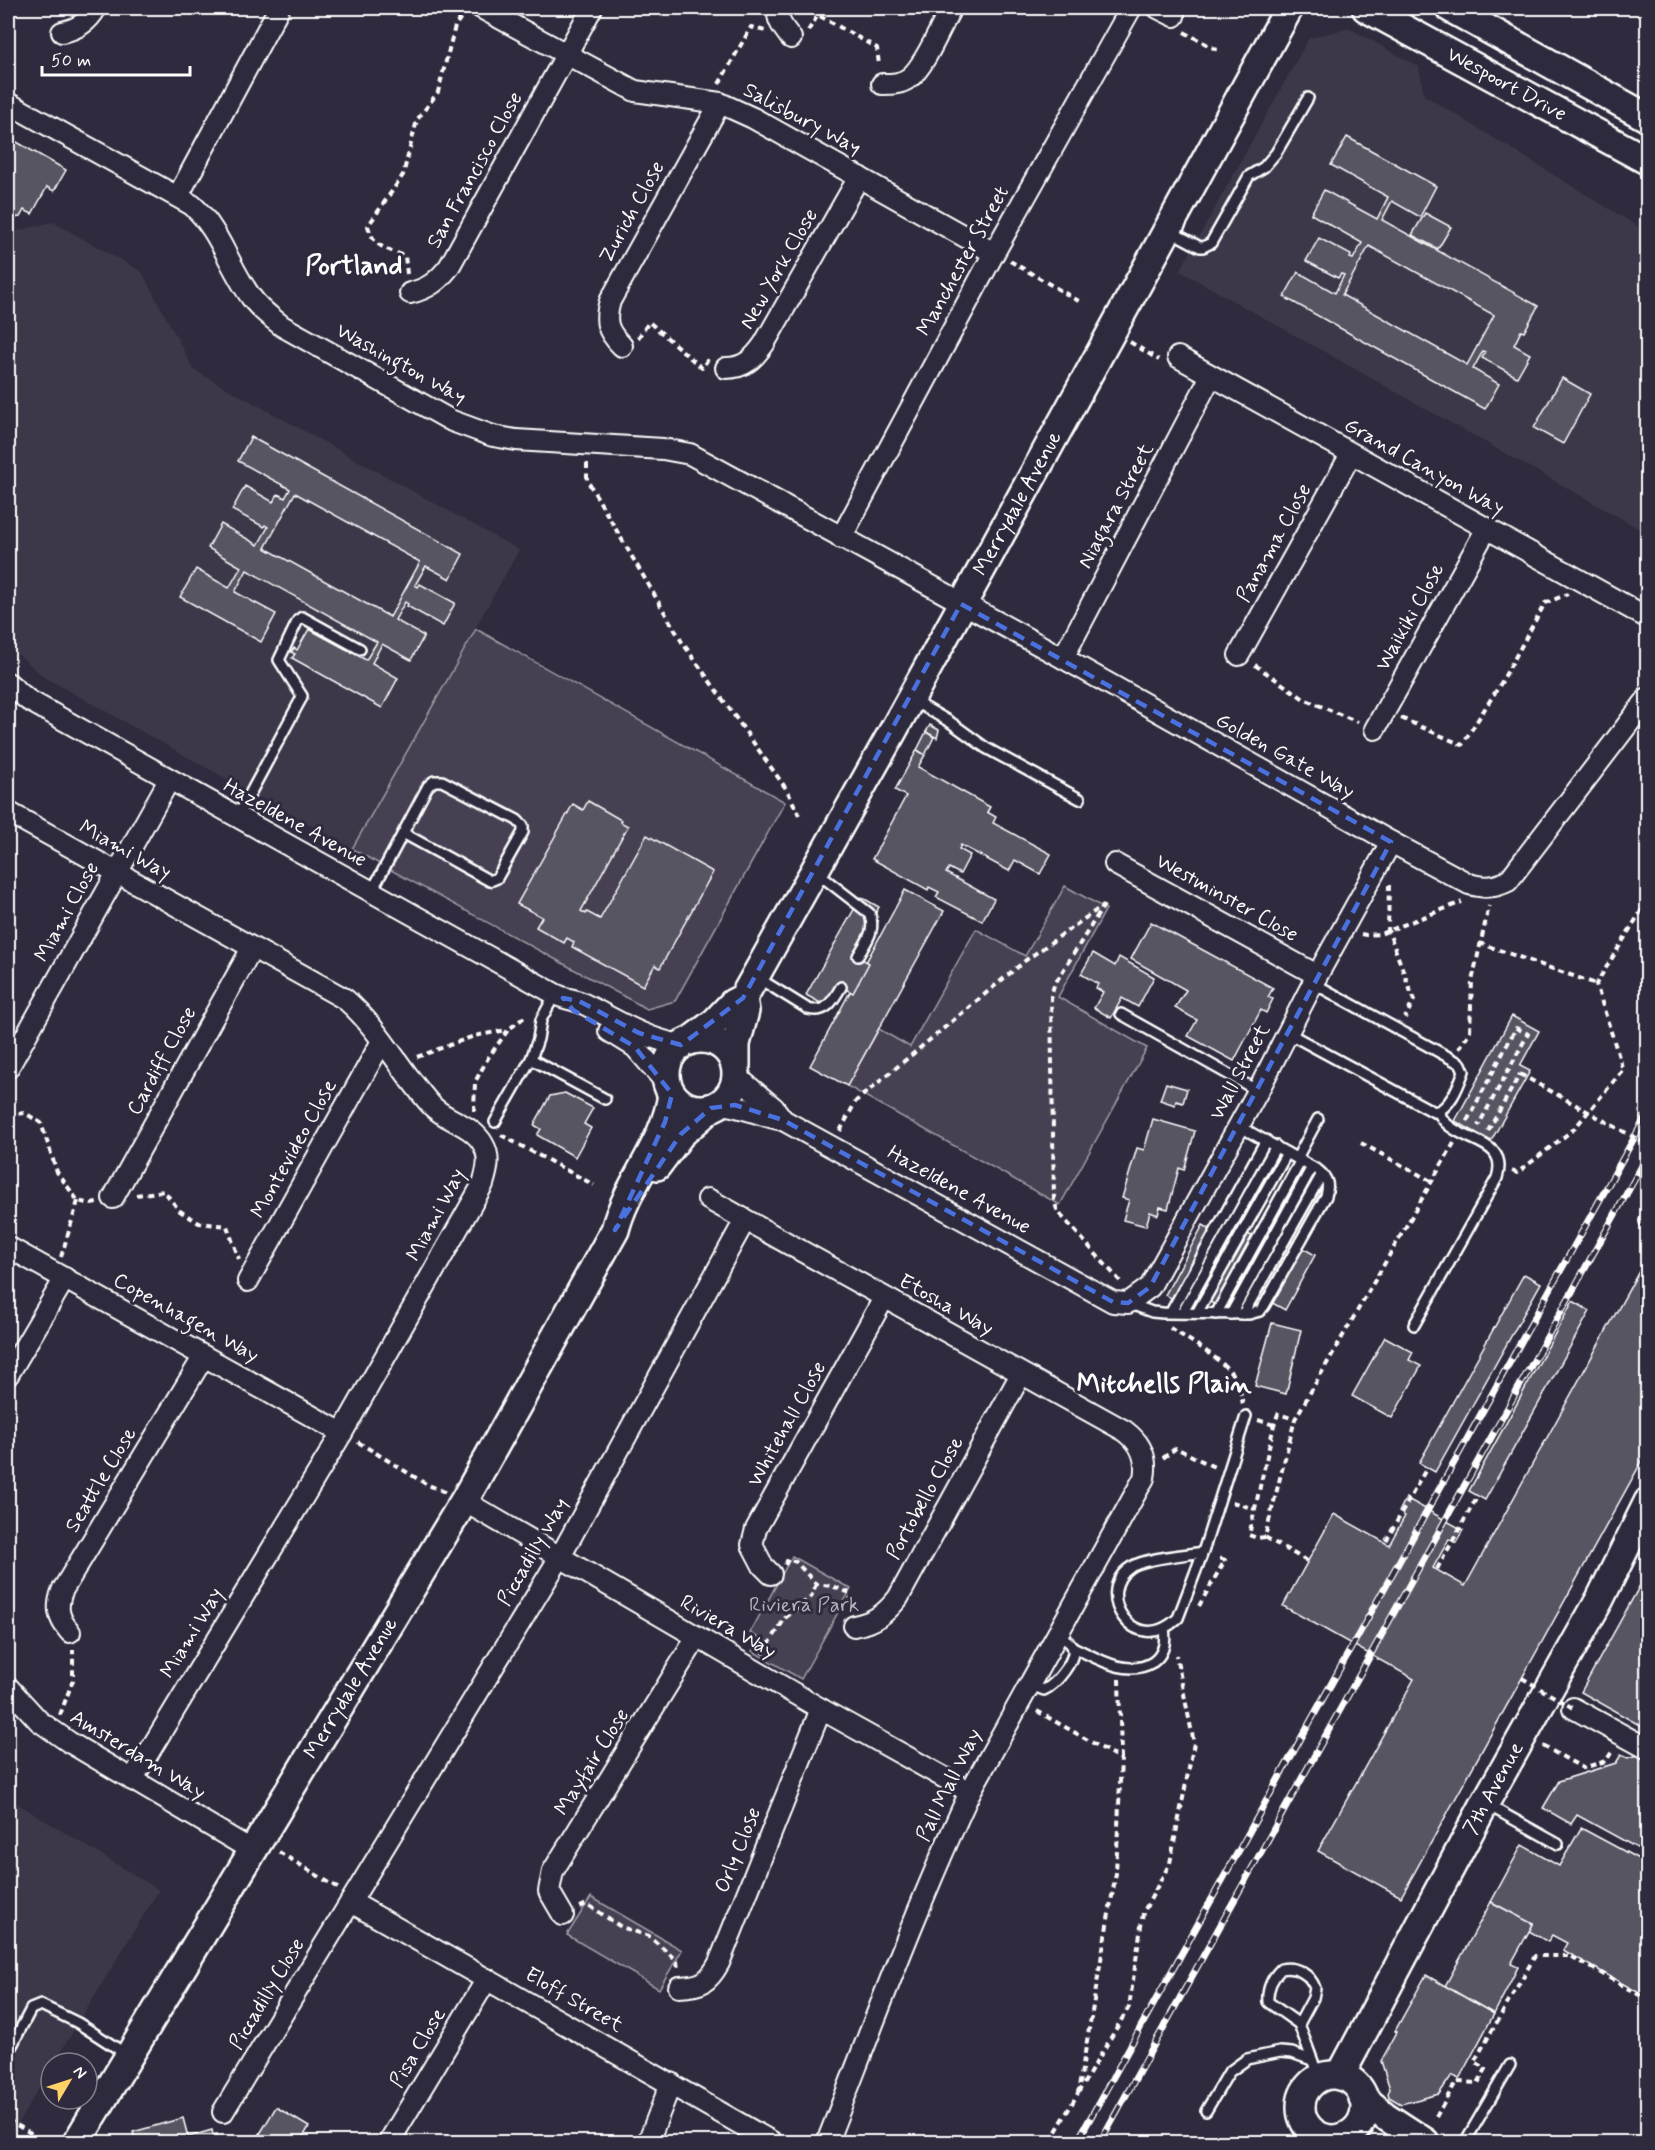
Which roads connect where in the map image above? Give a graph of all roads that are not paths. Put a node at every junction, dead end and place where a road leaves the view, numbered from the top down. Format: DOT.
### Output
graph roads {
  1 [pos="96,8"];
  2 [pos="279,8"];
  3 [pos="481,8"];
  4 [pos="592,8"];
  5 [pos="778,8"];
  6 [pos="951,8"];
  7 [pos="1131,8"];
  8 [pos="1289,8"];
  9 [pos="1366,8"];
  10 [pos="1450,8"];
  11 [pos="62,32"];
  12 [pos="791,38"];
  13 [pos="567,54"];
  14 [pos="882,84"];
  15 [pos="1308,98"];
  16 [pos="8,103"];
  17 [pos="720,103"];
  18 [pos="1647,118"];
  19 [pos="1647,161"];
  20 [pos="859,177"];
  21 [pos="178,196"];
  22 [pos="1168,230"];
  23 [pos="994,253"];
  24 [pos="410,293"];
  25 [pos="622,346"];
  26 [pos="1178,357"];
  27 [pos="726,368"];
  28 [pos="1211,376"];
  29 [pos="1351,454"];
  30 [pos="1487,528"];
  31 [pos="841,538"];
  32 [pos="961,604"];
  33 [pos="1647,618"];
  34 [pos="360,649"];
  35 [pos="1239,655"];
  36 [pos="1063,658"];
  37 [pos="8,683"];
  38 [pos="1647,698"];
  39 [pos="910,699"];
  40 [pos="1375,729"];
  41 [pos="169,780"];
  42 [pos="1080,799"];
  43 [pos="8,812"];
  44 [pos="237,818"];
  45 [pos="403,833"];
  46 [pos="1390,842"];
  47 [pos="1115,864"];
  48 [pos="814,871"];
  49 [pos="116,873"];
  50 [pos="371,892"];
  51 [pos="252,948"];
  52 [pos="858,957"];
  53 [pos="1315,979"];
  54 [pos="750,987"];
  55 [pos="841,987"];
  56 [pos="559,996"];
  57 [pos="1122,1014"];
  58 [pos="1288,1033"];
  59 [pos="382,1041"];
  60 [pos="686,1043"];
  61 [pos="531,1059"];
  62 [pos="8,1068"];
  63 [pos="736,1070"];
  64 [pos="670,1089"];
  65 [pos="1258,1091"];
  66 [pos="605,1100"];
  67 [pos="716,1106"];
  68 [pos="1438,1112"];
  69 [pos="1318,1119"];
  70 [pos="783,1120"];
  71 [pos="495,1122"];
  72 [pos="1239,1126"];
  73 [pos="1266,1140"];
  74 [pos="1276,1146"];
  75 [pos="1287,1153"];
  76 [pos="1299,1159"];
  77 [pos="1312,1167"];
  78 [pos="1322,1174"];
  79 [pos="113,1198"];
  80 [pos="708,1199"];
  81 [pos="746,1220"];
  82 [pos="615,1230"];
  83 [pos="8,1247"];
  84 [pos="65,1278"];
  85 [pos="248,1281"];
  86 [pos="884,1298"];
  87 [pos="1121,1302"];
  88 [pos="1171,1312"];
  89 [pos="1183,1312"];
  90 [pos="1197,1313"];
  91 [pos="1216,1314"];
  92 [pos="1231,1314"];
  93 [pos="1242,1314"];
  94 [pos="1414,1325"];
  95 [pos="204,1356"];
  96 [pos="1021,1374"];
  97 [pos="8,1375"];
  98 [pos="1246,1416"];
  99 [pos="342,1432"];
  100 [pos="1152,1464"];
  101 [pos="464,1501"];
  102 [pos="1647,1502"];
  103 [pos="1203,1551"];
  104 [pos="560,1557"];
  105 [pos="777,1571"];
  106 [pos="854,1626"];
  107 [pos="1164,1628"];
  108 [pos="70,1632"];
  109 [pos="1056,1635"];
  110 [pos="697,1637"];
  111 [pos="1073,1647"];
  112 [pos="8,1686"];
  113 [pos="1024,1692"];
  114 [pos="1573,1708"];
  115 [pos="821,1709"];
  116 [pos="1647,1749"];
  117 [pos="132,1780"];
  118 [pos="970,1792"];
  119 [pos="1485,1803"];
  120 [pos="1558,1844"];
  121 [pos="266,1851"];
  122 [pos="351,1902"];
  123 [pos="563,1915"];
  124 [pos="487,1979"];
  125 [pos="679,1986"];
  126 [pos="1299,2024"];
  127 [pos="8,2053"];
  128 [pos="129,2056"];
  129 [pos="1510,2065"];
  130 [pos="1324,2071"];
  131 [pos="671,2083"];
  132 [pos="1363,2098"];
  133 [pos="1206,2111"];
  134 [pos="224,2112"];
  135 [pos="1302,2115"];
  136 [pos="1337,2138"];
  137 [pos="76,2142"];
  138 [pos="389,2142"];
  139 [pos="648,2142"];
  140 [pos="772,2142"];
  141 [pos="827,2142"];
  142 [pos="1291,2142"];
  143 [pos="1410,2142"];
  144 [pos="1425,2142"];
  145 [pos="1465,2142"];
  1 -- 11 [label="street"];
  2 -- 21 [label="street"];
  3 -- 13 [label="street, Salisbury Way"];
  4 -- 13 [label="street, San Francisco Close"];
  5 -- 12 [label="street"];
  6 -- 14 [label="street"];
  7 -- 23 [label="street, Manchester Street"];
  8 -- 22 [label="street, Merrydale Avenue"];
  9 -- 19 [label="street, Wespoort Drive"];
  10 -- 18 [label="street, Wespoort Drive"];
  13 -- 17 [label="street, Salisbury Way"];
  13 -- 24 [label="street, San Francisco Close"];
  15 -- 22 [label="lane"];
  16 -- 21 [label="street, Washington Way"];
  17 -- 20 [label="street, Salisbury Way"];
  17 -- 25 [label="street, Zurich Close"];
  20 -- 23 [label="street, Salisbury Way"];
  20 -- 27 [label="street, New York Close"];
  21 -- 31 [label="street, Washington Way"];
  22 -- 32 [label="street, Merrydale Avenue"];
  23 -- 31 [label="street, Manchester Street"];
  26 -- 28 [label="street, Grand Canyon Way"];
  28 -- 29 [label="street, Grand Canyon Way"];
  28 -- 36 [label="street, Niagara Street"];
  29 -- 30 [label="street, Grand Canyon Way"];
  29 -- 35 [label="street, Panama Close"];
  30 -- 33 [label="street, Grand Canyon Way"];
  30 -- 40 [label="street, Waikiki Close"];
  31 -- 32 [label="street, Golden Gate Way"];
  32 -- 36 [label="street, Golden Gate Way"];
  32 -- 39 [label="street, Merrydale Avenue"];
  34 -- 44 [label="lane"];
  36 -- 46 [label="street, Golden Gate Way"];
  37 -- 41 [label="street, Hazeldene Avenue"];
  38 -- 46 [label="street, Golden Gate Way"];
  39 -- 42 [label="lane"];
  39 -- 48 [label="street, Merrydale Avenue"];
  41 -- 44 [label="street, Hazeldene Avenue"];
  41 -- 49 [label="street, Miami Close"];
  43 -- 49 [label="street, Miami Way"];
  44 -- 50 [label="street, Hazeldene Avenue"];
  45 -- 45 [label="lane"];
  45 -- 50 [label="lane"];
  46 -- 53 [label="street, Wall Street"];
  47 -- 53 [label="street, Westminster Close"];
  48 -- 52 [label="lane"];
  48 -- 54 [label="street, Merrydale Avenue"];
  49 -- 51 [label="street, Miami Way"];
  49 -- 62 [label="street, Miami Close"];
  50 -- 56 [label="street, Hazeldene Avenue"];
  51 -- 59 [label="street, Miami Way"];
  51 -- 79 [label="street, Cardiff Close"];
  53 -- 58 [label="street, Wall Street"];
  53 -- 68 [label="lane"];
  54 -- 55 [label="lane"];
  54 -- 60 [label="street, Merrydale Avenue"];
  54 -- 63 [label="street, Merrydale Avenue"];
  56 -- 60 [label="street, Hazeldene Avenue"];
  56 -- 61 [label="lane"];
  56 -- 64 [label="street, Hazeldene Avenue"];
  57 -- 65 [label="lane"];
  58 -- 65 [label="street, Wall Street"];
  58 -- 68 [label="lane"];
  59 -- 85 [label="street, Montevideo Close"];
  59 -- 99 [label="street, Miami Way"];
  60 -- 63 [label="street"];
  60 -- 64 [label="street"];
  61 -- 66 [label="lane"];
  61 -- 71 [label="lane"];
  63 -- 67 [label="street"];
  63 -- 70 [label="street, Hazeldene Avenue"];
  64 -- 67 [label="street"];
  64 -- 82 [label="street, Merrydale Avenue"];
  65 -- 72 [label="street, Wall Street"];
  67 -- 70 [label="street, Hazeldene Avenue"];
  67 -- 82 [label="street, Merrydale Avenue"];
  68 -- 94 [label="lane"];
  69 -- 76 [label="lane"];
  70 -- 87 [label="street, Hazeldene Avenue"];
  72 -- 73 [label="lane"];
  72 -- 87 [label="street, Wall Street"];
  73 -- 74 [label="lane"];
  73 -- 88 [label="lane"];
  74 -- 75 [label="lane"];
  74 -- 89 [label="lane"];
  75 -- 76 [label="lane"];
  75 -- 90 [label="lane"];
  76 -- 77 [label="lane"];
  76 -- 91 [label="lane"];
  77 -- 78 [label="lane"];
  77 -- 92 [label="lane"];
  78 -- 93 [label="lane"];
  78 -- 93 [label="lane"];
  80 -- 81 [label="street, Etosha Way"];
  81 -- 86 [label="street, Etosha Way"];
  81 -- 104 [label="street, Piccadilly Way"];
  82 -- 101 [label="street, Merrydale Avenue"];
  83 -- 84 [label="street, Copenhagen Way"];
  84 -- 95 [label="street, Copenhagen Way"];
  84 -- 97 [label="street"];
  86 -- 96 [label="street, Etosha Way"];
  86 -- 105 [label="street, Whitehall Close"];
  87 -- 88 [label="lane"];
  88 -- 89 [label="lane"];
  89 -- 90 [label="lane"];
  90 -- 91 [label="lane"];
  91 -- 92 [label="lane"];
  92 -- 93 [label="lane"];
  95 -- 99 [label="street, Copenhagen Way"];
  95 -- 108 [label="street, Seattle Close"];
  96 -- 100 [label="street, Etosha Way"];
  96 -- 106 [label="street, Portobello Close"];
  98 -- 103 [label="lane"];
  99 -- 117 [label="street, Miami Way"];
  100 -- 109 [label="street, Pall Mall Way"];
  101 -- 104 [label="street, Riviera Way"];
  101 -- 121 [label="street, Merrydale Avenue"];
  102 -- 119 [label="street, 7th Avenue"];
  103 -- 107 [label="lane"];
  103 -- 107 [label="lane"];
  104 -- 110 [label="street, Riviera Way"];
  104 -- 122 [label="street, Piccadilly Way"];
  107 -- 111 [label="lane"];
  109 -- 111 [label="lane"];
  109 -- 113 [label="street, Pall Mall Way"];
  110 -- 115 [label="street, Riviera Way"];
  110 -- 123 [label="street, Mayfair Close"];
  111 -- 113 [label="lane"];
  112 -- 117 [label="street, Amsterdam Way"];
  113 -- 118 [label="street, Pall Mall Way"];
  114 -- 116 [label="street"];
  115 -- 118 [label="street, Riviera Way"];
  115 -- 125 [label="street, Orly Close"];
  117 -- 121 [label="street, Amsterdam Way"];
  118 -- 141 [label="street, Pall Mall Way"];
  119 -- 120 [label="lane"];
  119 -- 130 [label="street, 7th Avenue"];
  121 -- 128 [label="street, Merrydale Avenue"];
  122 -- 124 [label="street, Eloff Street"];
  122 -- 134 [label="street, Piccadilly Close"];
  124 -- 131 [label="street, Eloff Street"];
  124 -- 138 [label="street, Pisa Close"];
  126 -- 126 [label="lane"];
  126 -- 130 [label="lane"];
  127 -- 128 [label="lane"];
  128 -- 137 [label="street, Merrydale Avenue"];
  129 -- 145 [label="lane"];
  130 -- 132 [label="street"];
  130 -- 133 [label="lane"];
  130 -- 135 [label="street"];
  131 -- 139 [label="street"];
  131 -- 140 [label="street, Eloff Street"];
  132 -- 136 [label="street"];
  132 -- 144 [label="street"];
  135 -- 136 [label="street"];
  135 -- 142 [label="street"];
  136 -- 143 [label="street"];
}
